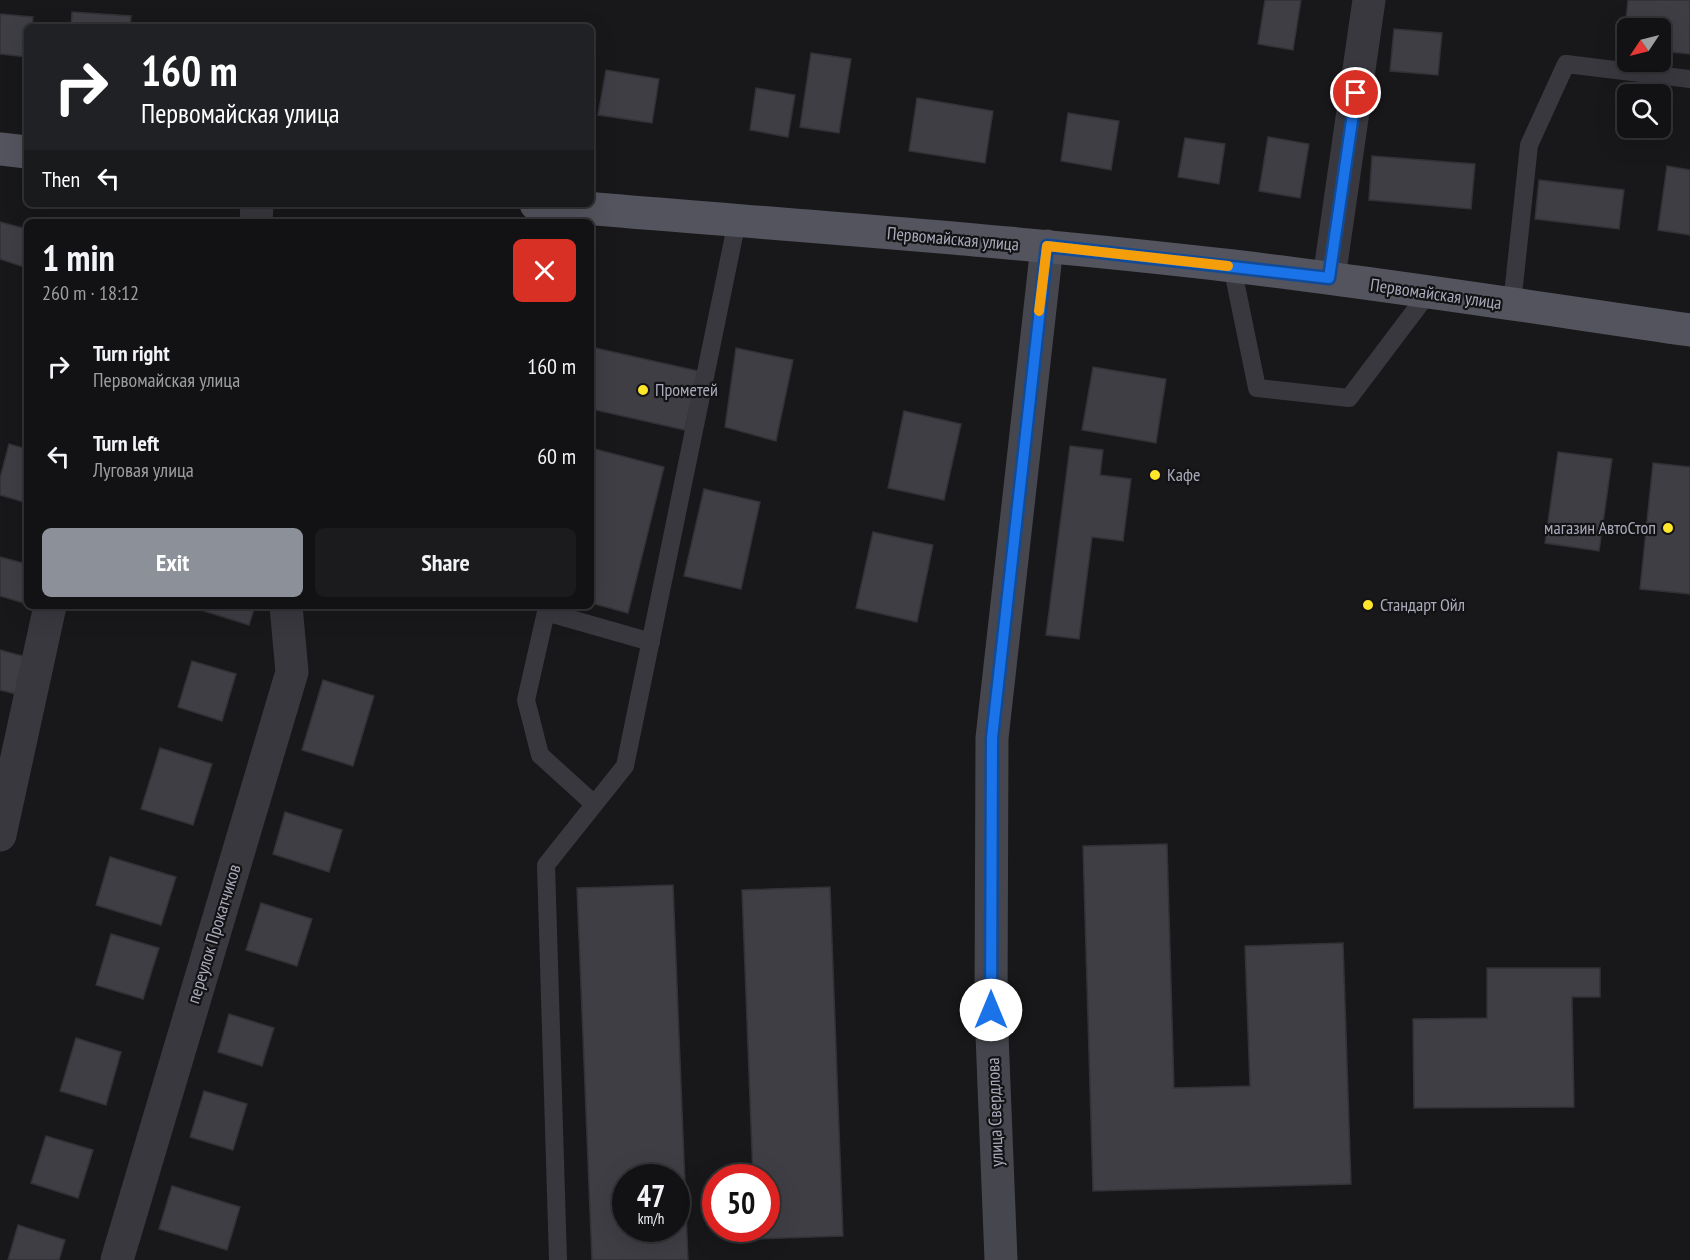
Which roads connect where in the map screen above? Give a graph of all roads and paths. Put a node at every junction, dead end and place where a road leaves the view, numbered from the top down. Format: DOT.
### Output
graph roads {
  1 [pos="1369,0"];
  2 [pos="1690,79"];
  3 [pos="0,148"];
  4 [pos="24,152"];
  5 [pos="571,207"];
  6 [pos="737,221"];
  7 [pos="1047,246"];
  8 [pos="1232,266"];
  9 [pos="1329,278"];
  10 [pos="1429,292"];
  11 [pos="1512,304"];
  12 [pos="1690,330"];
  13 [pos="49,609"];
  14 [pos="286,609"];
  15 [pos="651,642"];
  16 [pos="594,804"];
  17 [pos="0,835"];
  18 [pos="117,1260"];
  19 [pos="558,1260"];
  20 [pos="1001,1260"];
  1 -- 9 [label="street"];
  2 -- 11 [label="lane"];
  3 -- 4 [label="main road"];
  5 -- 6 [label="main road, Первомайская улица"];
  6 -- 7 [label="main road, Первомайская улица"];
  6 -- 15 [label="lane"];
  7 -- 8 [label="main road, Первомайская улица"];
  7 -- 20 [label="main road, улица Свердлова"];
  8 -- 9 [label="main road, Первомайская улица"];
  8 -- 10 [label="lane"];
  9 -- 10 [label="main road, Первомайская улица"];
  10 -- 11 [label="main road, Первомайская улица"];
  11 -- 12 [label="main road, Первомайская улица"];
  13 -- 17 [label="street"];
  14 -- 18 [label="street, переулок Прокатчиков"];
  15 -- 16 [label="lane"];
  15 -- 16 [label="lane"];
  16 -- 19 [label="lane"];
}
